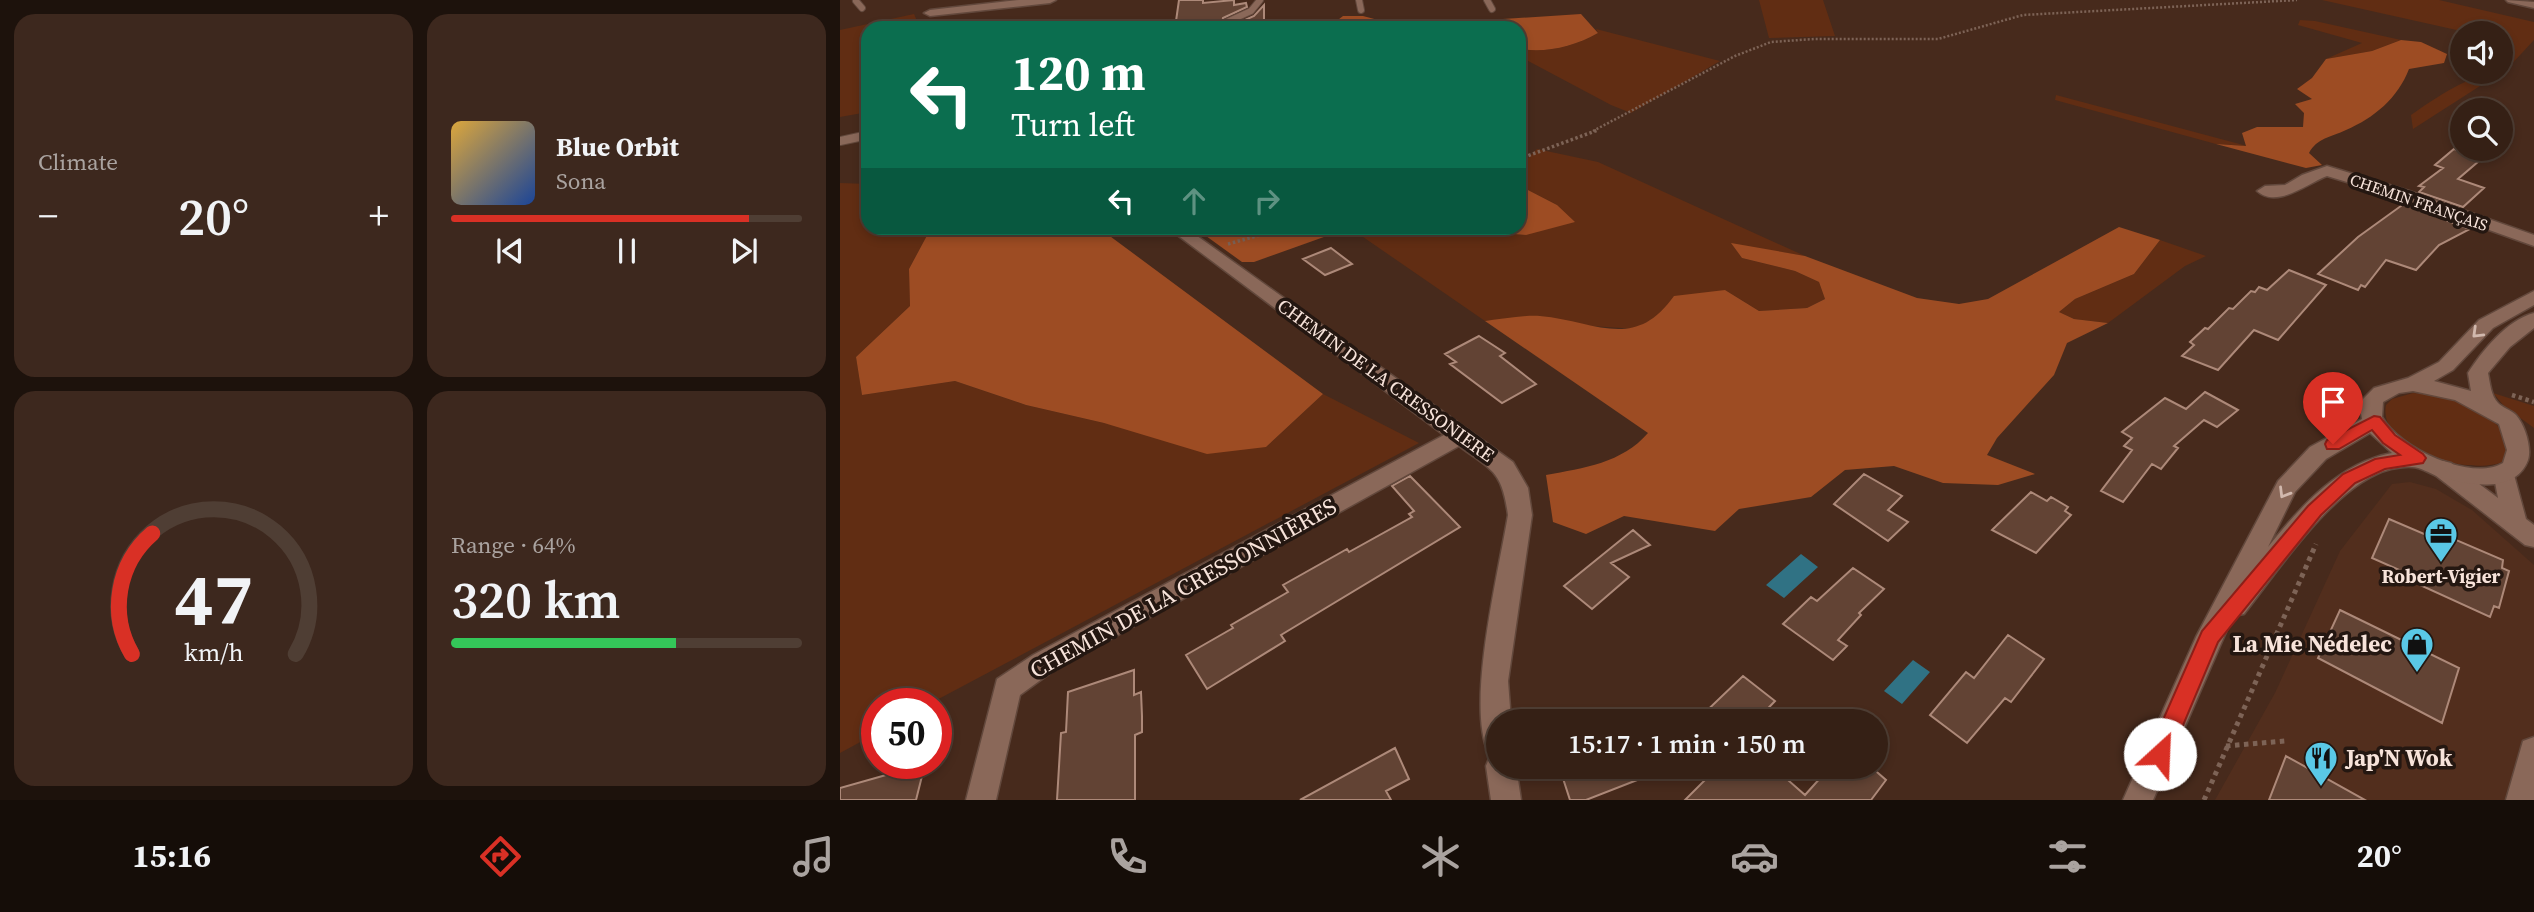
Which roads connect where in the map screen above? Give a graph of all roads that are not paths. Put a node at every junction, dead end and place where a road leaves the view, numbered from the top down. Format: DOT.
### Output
graph roads {
  1 [pos="857,0"];
  2 [pos="922,0"];
  3 [pos="1050,0"];
  4 [pos="1260,0"];
  5 [pos="1359,0"];
  6 [pos="1487,0"];
  7 [pos="2512,0"];
  8 [pos="2534,5"];
  9 [pos="862,8"];
  10 [pos="1492,9"];
  11 [pos="1361,10"];
  12 [pos="930,13"];
  13 [pos="936,21"];
  14 [pos="1229,21"];
  15 [pos="861,136"];
  16 [pos="840,141"];
  17 [pos="2265,191"];
  18 [pos="1187,235"];
  19 [pos="2534,242"];
  20 [pos="2534,297"];
  21 [pos="2534,319"];
  22 [pos="2413,384"];
  23 [pos="2490,408"];
  24 [pos="2374,421"];
  25 [pos="1461,435"];
  26 [pos="2417,458"];
  27 [pos="2443,469"];
  28 [pos="2505,477"];
  29 [pos="2514,520"];
  30 [pos="2534,538"];
  31 [pos="2209,638"];
  32 [pos="1496,709"];
  33 [pos="2534,751"];
  34 [pos="1503,779"];
  35 [pos="981,800"];
  36 [pos="1506,800"];
  37 [pos="2138,800"];
  38 [pos="2521,800"];
  1 -- 9 [label="lane"];
  2 -- 12 [label="street"];
  3 -- 12 [label="street"];
  4 -- 14 [label="lane"];
  5 -- 11 [label="lane"];
  6 -- 10 [label="lane"];
  7 -- 8 [label="street"];
  12 -- 13 [label="street"];
  15 -- 16 [label="lane"];
  17 -- 19 [label="street, CHEMIN FRANÇAIS"];
  18 -- 25 [label="street, CHEMIN DE LA CRESSONIERE"];
  20 -- 22 [label="street, one-way"];
  21 -- 23 [label="street"];
  22 -- 23 [label="street"];
  22 -- 24 [label="street"];
  23 -- 28 [label="street"];
  24 -- 26 [label="street"];
  24 -- 31 [label="street, one-way"];
  25 -- 32 [label="street, CHEMIN DE LA CRESSONIERE"];
  25 -- 35 [label="street, CHEMIN DE LA CRESSONNIÈRES"];
  26 -- 27 [label="street"];
  26 -- 31 [label="street"];
  27 -- 28 [label="street"];
  27 -- 29 [label="street"];
  28 -- 29 [label="street"];
  29 -- 30 [label="street"];
  31 -- 37 [label="street"];
  33 -- 38 [label="street"];
  34 -- 36 [label="street"];
}
